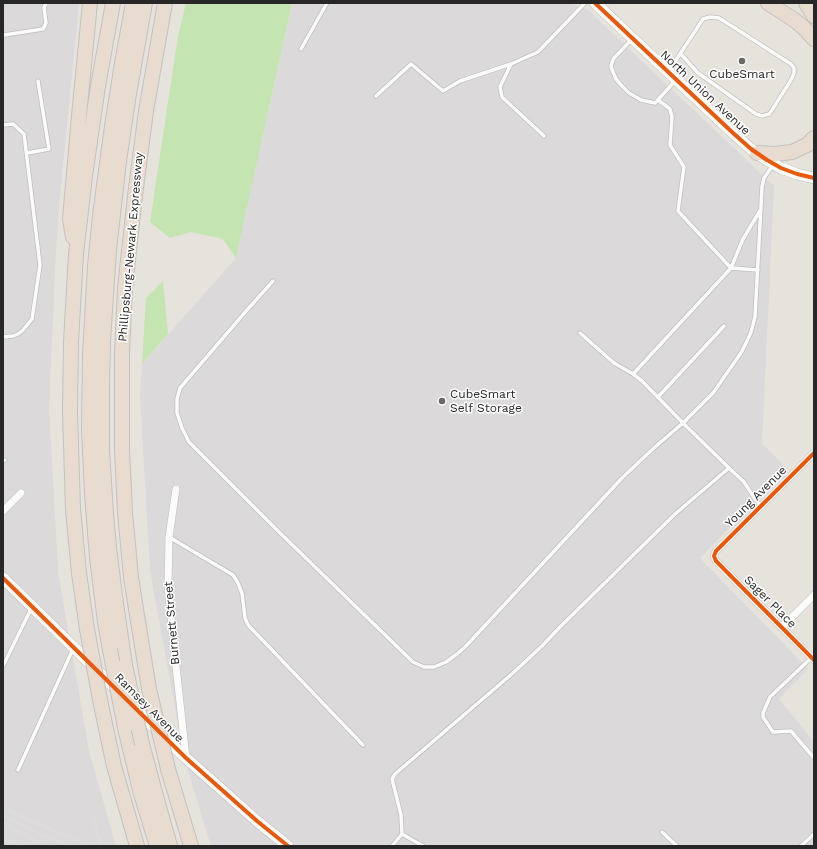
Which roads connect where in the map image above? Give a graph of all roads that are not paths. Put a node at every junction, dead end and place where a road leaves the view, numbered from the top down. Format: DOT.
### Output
graph roads {
  1 [pos="46,3"];
  2 [pos="90,3"];
  3 [pos="112,3"];
  4 [pos="165,3"];
  5 [pos="327,3"];
  6 [pos="585,3"];
  7 [pos="595,3"];
  8 [pos="768,3"];
  9 [pos="806,3"];
  10 [pos="138,6"];
  11 [pos="814,16"];
  12 [pos="3,34"];
  13 [pos="633,38"];
  14 [pos="814,39"];
  15 [pos="301,49"];
  16 [pos="680,53"];
  17 [pos="511,64"];
  18 [pos="666,70"];
  19 [pos="677,79"];
  20 [pos="38,81"];
  21 [pos="376,96"];
  22 [pos="658,100"];
  23 [pos="3,125"];
  24 [pos="544,136"];
  25 [pos="814,138"];
  26 [pos="27,153"];
  27 [pos="757,153"];
  28 [pos="774,164"];
  29 [pos="814,178"];
  30 [pos="761,208"];
  31 [pos="76,254"];
  32 [pos="732,268"];
  33 [pos="758,270"];
  34 [pos="273,281"];
  35 [pos="724,326"];
  36 [pos="580,333"];
  37 [pos="3,337"];
  38 [pos="633,374"];
  39 [pos="658,397"];
  40 [pos="683,423"];
  41 [pos="814,453"];
  42 [pos="729,468"];
  43 [pos="176,488"];
  44 [pos="21,492"];
  45 [pos="762,506"];
  46 [pos="3,511"];
  47 [pos="169,537"];
  48 [pos="714,556"];
  49 [pos="3,578"];
  50 [pos="814,595"];
  51 [pos="32,607"];
  52 [pos="782,627"];
  53 [pos="74,648"];
  54 [pos="813,659"];
  55 [pos="3,666"];
  56 [pos="363,746"];
  57 [pos="186,758"];
  58 [pos="814,758"];
  59 [pos="18,770"];
  60 [pos="662,832"];
  61 [pos="402,834"];
  62 [pos="814,834"];
  63 [pos="137,846"];
  64 [pos="157,846"];
  65 [pos="170,846"];
  66 [pos="191,846"];
  67 [pos="288,846"];
  68 [pos="392,846"];
  69 [pos="423,846"];
  70 [pos="677,846"];
  71 [pos="801,846"];
  1 -- 12 [label="lane"];
  2 -- 31 [label="highway"];
  3 -- 31 [label="highway"];
  4 -- 66 [label="highway, Phillipsburg-Newark Expressway, bridge"];
  5 -- 15 [label="lane"];
  6 -- 17 [label="lane"];
  7 -- 13 [label="street, North Union Avenue"];
  8 -- 14 [label="highway"];
  9 -- 11 [label="highway"];
  10 -- 64 [label="highway, Phillipsburg-Newark Expressway, bridge"];
  10 -- 65 [label="highway, Phillipsburg-Newark Expressway, bridge"];
  13 -- 18 [label="street, North Union Avenue"];
  13 -- 22 [label="lane"];
  16 -- 16 [label="lane"];
  16 -- 18 [label="lane"];
  17 -- 21 [label="lane"];
  17 -- 24 [label="lane"];
  18 -- 19 [label="street, North Union Avenue"];
  19 -- 22 [label="lane"];
  19 -- 27 [label="street, North Union Avenue"];
  20 -- 26 [label="lane"];
  22 -- 32 [label="lane"];
  23 -- 26 [label="lane"];
  25 -- 27 [label="highway"];
  26 -- 37 [label="lane"];
  27 -- 28 [label="street, North Union Avenue"];
  28 -- 29 [label="street, North Union Avenue"];
  28 -- 30 [label="lane"];
  30 -- 32 [label="lane"];
  30 -- 33 [label="lane"];
  31 -- 63 [label="highway, bridge"];
  32 -- 33 [label="lane"];
  32 -- 38 [label="lane"];
  33 -- 40 [label="lane"];
  34 -- 40 [label="lane"];
  35 -- 39 [label="lane"];
  36 -- 38 [label="lane"];
  38 -- 39 [label="lane"];
  39 -- 40 [label="lane"];
  40 -- 42 [label="lane"];
  41 -- 45 [label="street, Young Avenue"];
  42 -- 45 [label="lane"];
  42 -- 61 [label="lane"];
  43 -- 47 [label="street, Burnett Street"];
  44 -- 46 [label="street"];
  45 -- 48 [label="street, Young Avenue"];
  47 -- 56 [label="lane"];
  47 -- 57 [label="street, Burnett Street"];
  48 -- 52 [label="street, Sager Place"];
  49 -- 51 [label="street, Ramsey Avenue"];
  50 -- 52 [label="street"];
  51 -- 53 [label="street, Ramsey Avenue"];
  51 -- 55 [label="lane"];
  52 -- 54 [label="street, Sager Place"];
  53 -- 57 [label="street, Ramsey Avenue"];
  53 -- 59 [label="lane"];
  54 -- 58 [label="lane"];
  57 -- 67 [label="street, Ramsey Avenue"];
  60 -- 70 [label="lane"];
  61 -- 68 [label="lane"];
  61 -- 69 [label="lane"];
  62 -- 71 [label="lane"];
}
